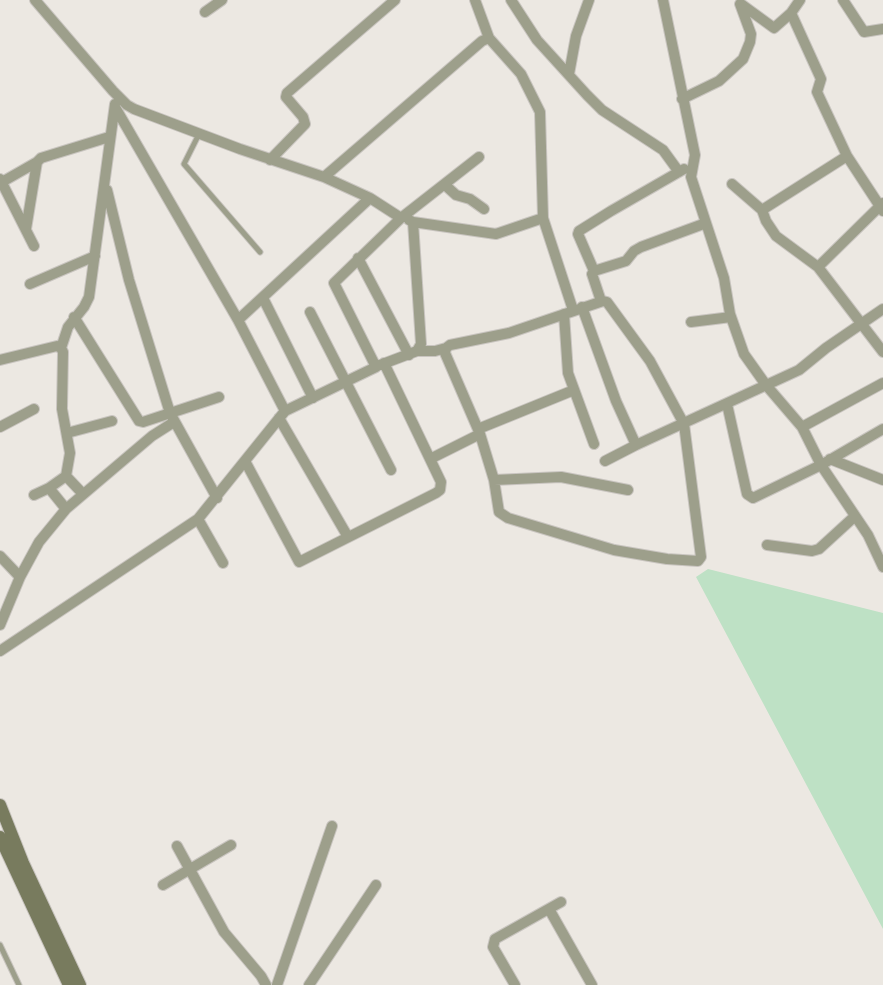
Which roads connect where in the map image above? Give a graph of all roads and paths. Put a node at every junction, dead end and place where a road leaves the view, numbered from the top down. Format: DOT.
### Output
graph roads {
  1 [pos="35,0"];
  2 [pos="222,0"];
  3 [pos="395,0"];
  4 [pos="475,0"];
  5 [pos="510,0"];
  6 [pos="589,0"];
  7 [pos="663,0"];
  8 [pos="800,0"];
  9 [pos="843,0"];
  10 [pos="738,2"];
  11 [pos="205,12"];
  12 [pos="791,13"];
  13 [pos="883,29"];
  14 [pos="490,38"];
  15 [pos="569,74"];
  16 [pos="116,94"];
  17 [pos="682,99"];
  18 [pos="115,107"];
  19 [pos="199,134"];
  20 [pos="109,137"];
  21 [pos="847,156"];
  22 [pos="479,157"];
  23 [pos="270,160"];
  24 [pos="37,162"];
  25 [pos="693,164"];
  26 [pos="679,172"];
  27 [pos="324,177"];
  28 [pos="1,181"];
  29 [pos="105,184"];
  30 [pos="732,184"];
  31 [pos="445,185"];
  32 [pos="370,198"];
  33 [pos="882,206"];
  34 [pos="484,209"];
  35 [pos="762,210"];
  36 [pos="402,218"];
  37 [pos="543,218"];
  38 [pos="414,222"];
  39 [pos="706,223"];
  40 [pos="26,229"];
  41 [pos="34,246"];
  42 [pos="260,252"];
  43 [pos="95,256"];
  44 [pos="358,258"];
  45 [pos="818,267"];
  46 [pos="594,272"];
  47 [pos="30,284"];
  48 [pos="263,298"];
  49 [pos="601,302"];
  50 [pos="883,309"];
  51 [pos="573,310"];
  52 [pos="310,312"];
  53 [pos="731,317"];
  54 [pos="74,318"];
  55 [pos="238,320"];
  56 [pos="691,322"];
  57 [pos="861,323"];
  58 [pos="61,348"];
  59 [pos="446,348"];
  60 [pos="883,352"];
  61 [pos="413,353"];
  62 [pos="0,360"];
  63 [pos="380,365"];
  64 [pos="345,382"];
  65 [pos="883,383"];
  66 [pos="766,386"];
  67 [pos="574,390"];
  68 [pos="219,397"];
  69 [pos="313,398"];
  70 [pos="726,404"];
  71 [pos="34,409"];
  72 [pos="282,414"];
  73 [pos="172,418"];
  74 [pos="112,421"];
  75 [pos="684,424"];
  76 [pos="0,427"];
  77 [pos="802,428"];
  78 [pos="883,429"];
  79 [pos="479,432"];
  80 [pos="67,433"];
  81 [pos="594,444"];
  82 [pos="636,445"];
  83 [pos="430,459"];
  84 [pos="244,461"];
  85 [pos="605,461"];
  86 [pos="826,462"];
  87 [pos="391,470"];
  88 [pos="66,476"];
  89 [pos="494,480"];
  90 [pos="883,480"];
  91 [pos="49,488"];
  92 [pos="628,490"];
  93 [pos="83,494"];
  94 [pos="34,495"];
  95 [pos="217,498"];
  96 [pos="66,509"];
  97 [pos="854,516"];
  98 [pos="198,519"];
  99 [pos="348,537"];
  100 [pos="767,545"];
  101 [pos="0,556"];
  102 [pos="223,563"];
  103 [pos="883,567"];
  104 [pos="20,577"];
  105 [pos="0,625"];
  106 [pos="0,651"];
  107 [pos="0,805"];
  108 [pos="332,826"];
  109 [pos="0,837"];
  110 [pos="231,845"];
  111 [pos="176,846"];
  112 [pos="189,870"];
  113 [pos="164,884"];
  114 [pos="376,885"];
  115 [pos="561,902"];
  116 [pos="549,909"];
  117 [pos="0,945"];
  118 [pos="19,985"];
  119 [pos="69,985"];
  120 [pos="80,985"];
  121 [pos="266,985"];
  122 [pos="277,985"];
  123 [pos="309,985"];
  124 [pos="514,985"];
  125 [pos="592,985"];
  1 -- 16 [label="street"];
  2 -- 11 [label="street"];
  3 -- 23 [label="street"];
  4 -- 14 [label="street"];
  5 -- 15 [label="street"];
  6 -- 15 [label="street"];
  7 -- 17 [label="street"];
  8 -- 12 [label="street"];
  9 -- 13 [label="street"];
  10 -- 12 [label="street"];
  10 -- 17 [label="street"];
  12 -- 21 [label="street"];
  14 -- 27 [label="street"];
  14 -- 37 [label="street"];
  15 -- 26 [label="street"];
  16 -- 18 [label="street"];
  16 -- 19 [label="street"];
  17 -- 25 [label="street"];
  18 -- 20 [label="street"];
  18 -- 55 [label="street"];
  19 -- 23 [label="street"];
  19 -- 42 [label="lane"];
  20 -- 24 [label="street"];
  20 -- 29 [label="street"];
  21 -- 33 [label="street"];
  21 -- 35 [label="street"];
  22 -- 31 [label="street"];
  23 -- 27 [label="street"];
  24 -- 28 [label="street"];
  24 -- 40 [label="street"];
  25 -- 26 [label="street"];
  25 -- 39 [label="street"];
  26 -- 46 [label="street"];
  27 -- 32 [label="street"];
  28 -- 40 [label="street"];
  29 -- 43 [label="street"];
  29 -- 73 [label="street"];
  30 -- 35 [label="street"];
  31 -- 34 [label="street"];
  31 -- 36 [label="street"];
  32 -- 36 [label="street"];
  32 -- 48 [label="street"];
  33 -- 45 [label="street"];
  35 -- 45 [label="street"];
  36 -- 38 [label="street"];
  36 -- 44 [label="street"];
  37 -- 38 [label="street"];
  37 -- 51 [label="street"];
  38 -- 61 [label="street"];
  39 -- 46 [label="street"];
  39 -- 53 [label="street"];
  40 -- 41 [label="street"];
  43 -- 47 [label="street"];
  43 -- 54 [label="street"];
  44 -- 61 [label="street"];
  44 -- 63 [label="street"];
  45 -- 57 [label="street"];
  46 -- 49 [label="street"];
  48 -- 55 [label="street"];
  48 -- 69 [label="street"];
  49 -- 51 [label="street"];
  49 -- 75 [label="street"];
  50 -- 57 [label="street"];
  51 -- 59 [label="street"];
  51 -- 67 [label="street"];
  51 -- 82 [label="street"];
  52 -- 64 [label="street"];
  53 -- 56 [label="street"];
  53 -- 66 [label="street"];
  54 -- 58 [label="street"];
  54 -- 73 [label="street"];
  55 -- 72 [label="street"];
  57 -- 60 [label="street"];
  57 -- 66 [label="street"];
  58 -- 62 [label="street"];
  58 -- 80 [label="street"];
  59 -- 61 [label="street"];
  59 -- 79 [label="street"];
  61 -- 63 [label="street"];
  63 -- 64 [label="street"];
  63 -- 83 [label="street"];
  64 -- 69 [label="street"];
  64 -- 87 [label="street"];
  65 -- 77 [label="street"];
  66 -- 70 [label="street"];
  66 -- 77 [label="street"];
  67 -- 79 [label="street"];
  67 -- 81 [label="street"];
  68 -- 73 [label="street"];
  69 -- 72 [label="street"];
  70 -- 75 [label="street"];
  70 -- 86 [label="street"];
  71 -- 76 [label="street"];
  72 -- 84 [label="street"];
  72 -- 99 [label="street"];
  73 -- 93 [label="street"];
  73 -- 95 [label="street"];
  74 -- 80 [label="street"];
  75 -- 82 [label="street"];
  75 -- 89 [label="street"];
  77 -- 86 [label="street"];
  78 -- 86 [label="street"];
  79 -- 83 [label="street"];
  79 -- 89 [label="street"];
  80 -- 88 [label="street"];
  82 -- 85 [label="street"];
  83 -- 99 [label="street"];
  84 -- 95 [label="street"];
  84 -- 99 [label="street"];
  86 -- 90 [label="street"];
  86 -- 97 [label="street"];
  88 -- 91 [label="street"];
  88 -- 93 [label="street"];
  89 -- 92 [label="street"];
  91 -- 94 [label="street"];
  91 -- 96 [label="street"];
  93 -- 96 [label="street"];
  95 -- 98 [label="street"];
  96 -- 104 [label="street"];
  97 -- 100 [label="street"];
  97 -- 103 [label="street"];
  98 -- 102 [label="street"];
  98 -- 106 [label="street"];
  101 -- 104 [label="street"];
  104 -- 105 [label="street"];
  107 -- 120 [label="main road"];
  108 -- 122 [label="street"];
  109 -- 119 [label="main road"];
  110 -- 112 [label="street"];
  111 -- 112 [label="street"];
  112 -- 113 [label="street"];
  112 -- 121 [label="street"];
  114 -- 123 [label="street"];
  115 -- 116 [label="street"];
  116 -- 124 [label="street"];
  116 -- 125 [label="street"];
  117 -- 118 [label="lane"];
}
